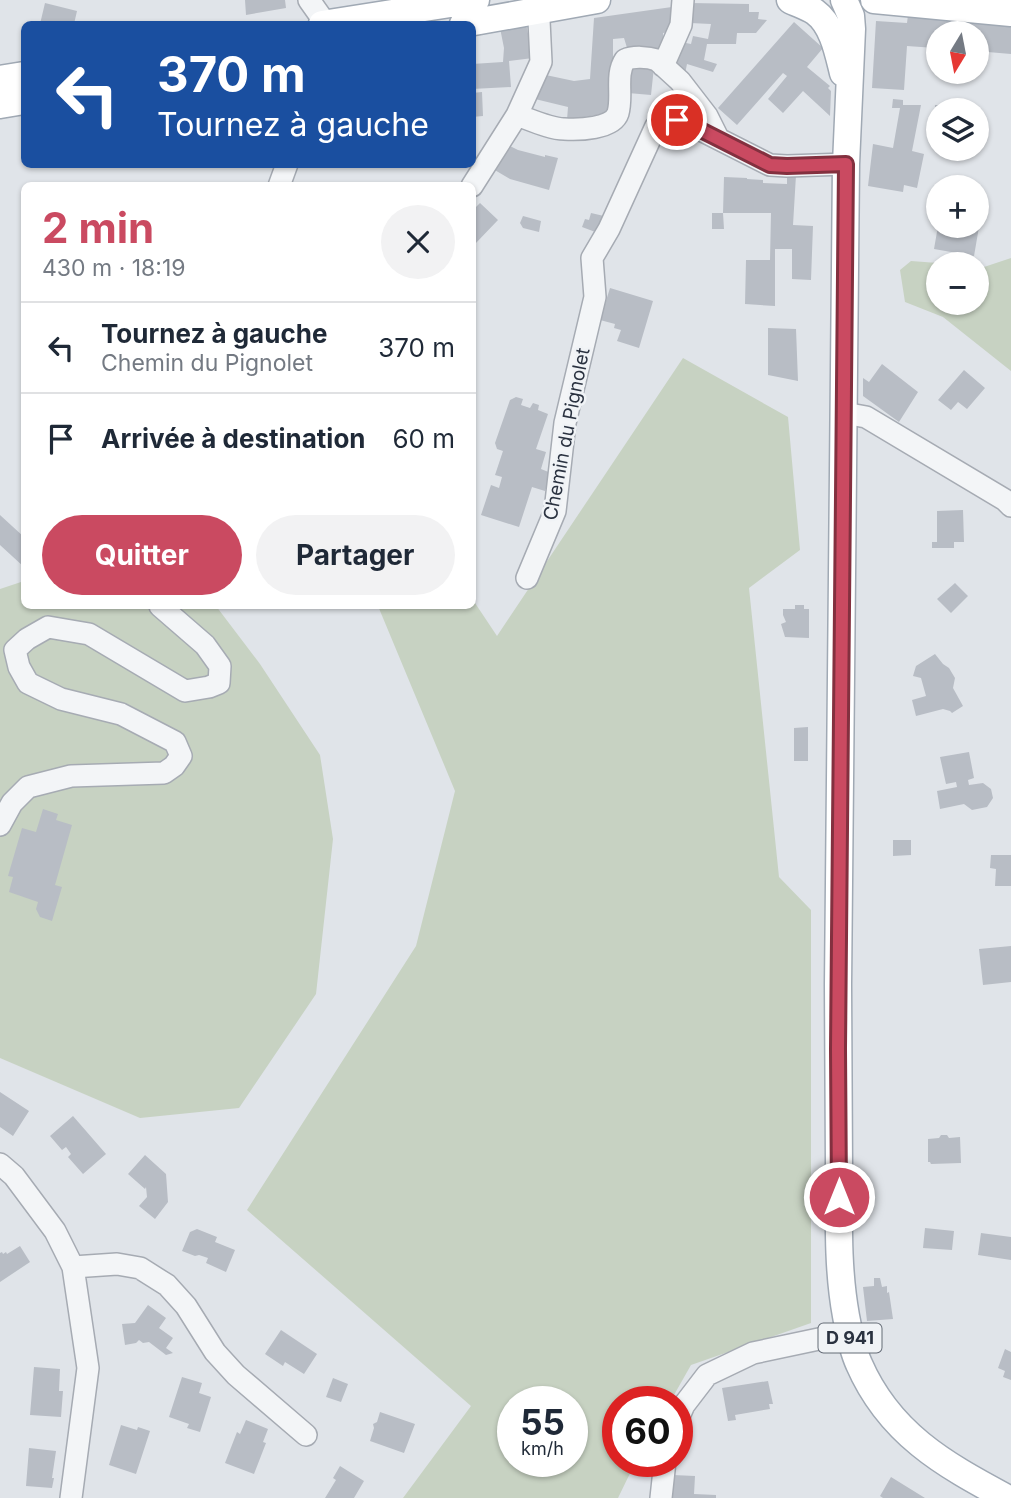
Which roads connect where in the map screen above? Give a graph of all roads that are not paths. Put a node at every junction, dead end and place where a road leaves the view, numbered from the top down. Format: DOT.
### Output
graph roads {
  1 [pos="309,0"];
  2 [pos="476,0"];
  3 [pos="597,0"];
  4 [pos="683,0"];
  5 [pos="790,0"];
  6 [pos="842,0"];
  7 [pos="952,0"];
  8 [pos="880,1"];
  9 [pos="539,3"];
  10 [pos="1011,5"];
  11 [pos="1011,13"];
  12 [pos="323,21"];
  13 [pos="344,21"];
  14 [pos="454,21"];
  15 [pos="474,21"];
  16 [pos="840,29"];
  17 [pos="663,66"];
  18 [pos="21,76"];
  19 [pos="0,79"];
  20 [pos="21,102"];
  21 [pos="0,105"];
  22 [pos="517,115"];
  23 [pos="718,138"];
  24 [pos="846,164"];
  25 [pos="475,182"];
  26 [pos="844,413"];
  27 [pos="1011,506"];
  28 [pos="527,578"];
  29 [pos="163,609"];
  30 [pos="0,825"];
  31 [pos="0,1164"];
  32 [pos="73,1267"];
  33 [pos="850,1335"];
  34 [pos="693,1393"];
  35 [pos="306,1435"];
  36 [pos="663,1477"];
  37 [pos="71,1498"];
  38 [pos="661,1498"];
  39 [pos="1007,1498"];
  1 -- 12 [label="street"];
  2 -- 13 [label="main road"];
  3 -- 9 [label="main road"];
  4 -- 17 [label="street"];
  5 -- 16 [label="main road, D 941"];
  6 -- 16 [label="main road"];
  7 -- 10 [label="main road"];
  8 -- 11 [label="main road"];
  8 -- 16 [label="main road"];
  9 -- 14 [label="main road"];
  9 -- 15 [label="main road"];
  9 -- 22 [label="street"];
  16 -- 24 [label="main road, D 941"];
  17 -- 22 [label="street"];
  17 -- 23 [label="street"];
  18 -- 19 [label="main road"];
  20 -- 21 [label="main road"];
  22 -- 25 [label="street"];
  23 -- 24 [label="street, Chemin du Pignolet"];
  23 -- 28 [label="street, Chemin du Pignolet"];
  24 -- 26 [label="main road, D 941"];
  26 -- 27 [label="street"];
  26 -- 33 [label="main road, D 941"];
  29 -- 30 [label="street"];
  31 -- 32 [label="street"];
  32 -- 35 [label="street"];
  32 -- 37 [label="street"];
  33 -- 34 [label="street"];
  33 -- 39 [label="main road, D 941"];
  36 -- 38 [label="street"];
}
